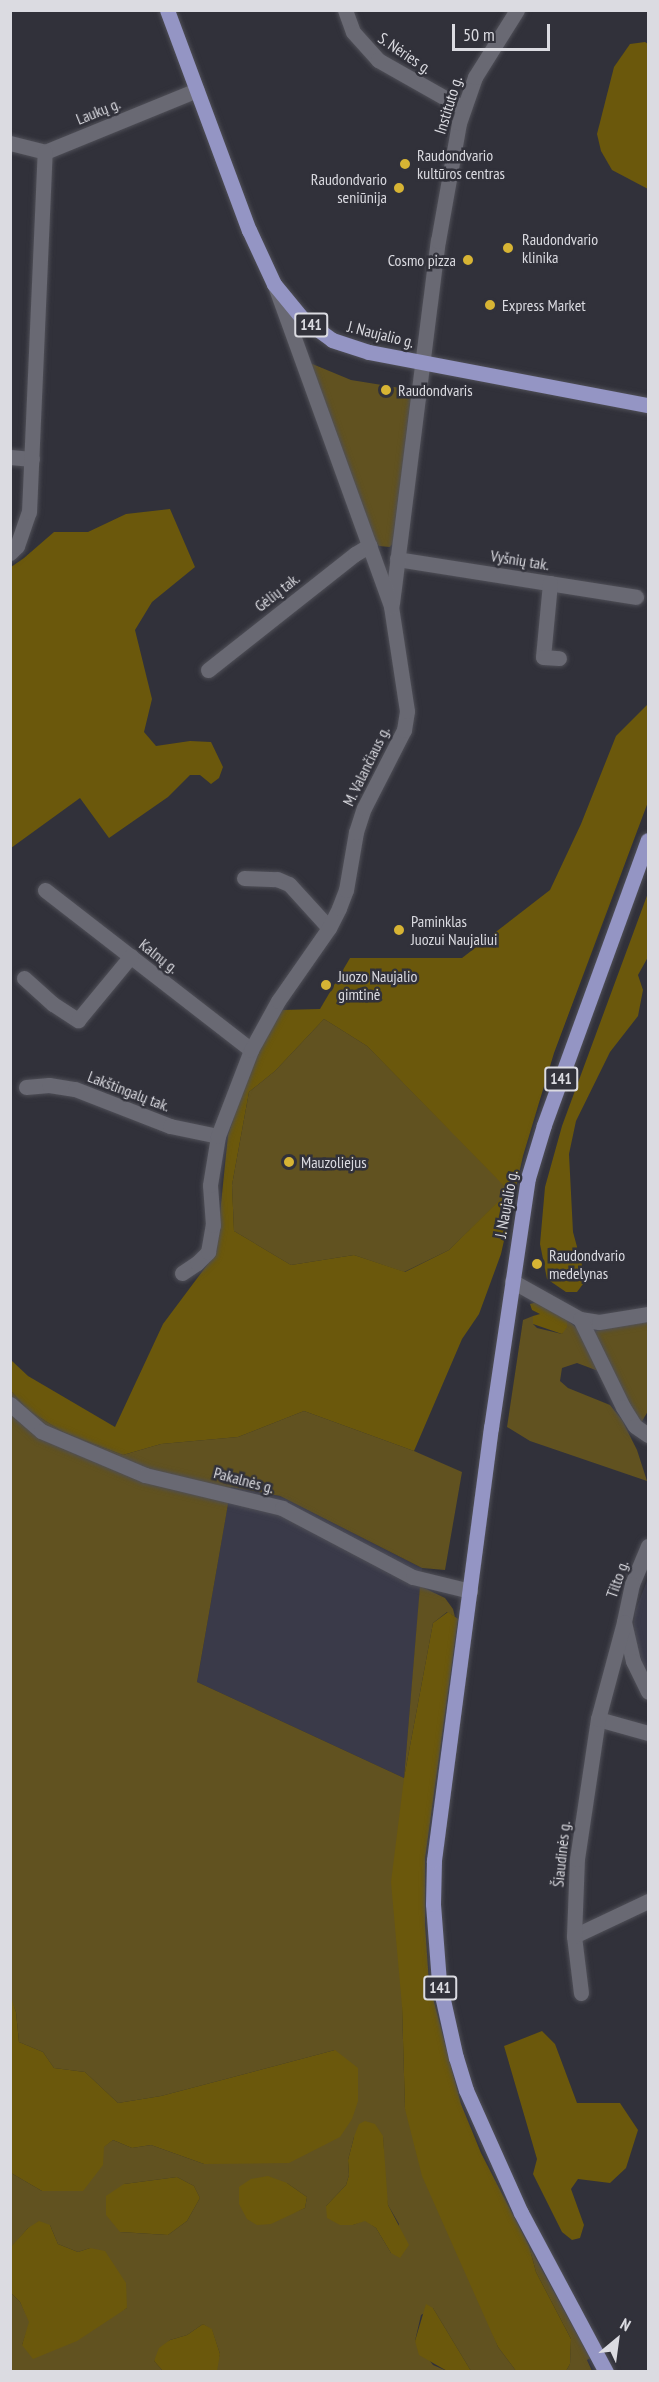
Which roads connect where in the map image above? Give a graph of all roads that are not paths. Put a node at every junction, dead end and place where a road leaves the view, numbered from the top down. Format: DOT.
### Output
graph roads {
  1 [pos="166,10"];
  2 [pos="345,10"];
  3 [pos="517,10"];
  4 [pos="197,90"];
  5 [pos="463,108"];
  6 [pos="10,143"];
  7 [pos="45,152"];
  8 [pos="274,284"];
  9 [pos="422,363"];
  10 [pos="648,405"];
  11 [pos="10,458"];
  12 [pos="32,459"];
  13 [pos="370,545"];
  14 [pos="10,553"];
  15 [pos="397,559"];
  16 [pos="550,583"];
  17 [pos="636,597"];
  18 [pos="391,606"];
  19 [pos="559,658"];
  20 [pos="208,670"];
  21 [pos="648,840"];
  22 [pos="244,878"];
  23 [pos="45,890"];
  24 [pos="329,928"];
  25 [pos="131,956"];
  26 [pos="24,978"];
  27 [pos="251,1050"];
  28 [pos="26,1087"];
  29 [pos="218,1136"];
  30 [pos="182,1273"];
  31 [pos="512,1281"];
  32 [pos="648,1314"];
  33 [pos="580,1319"];
  34 [pos="10,1404"];
  35 [pos="648,1435"];
  36 [pos="648,1546"];
  37 [pos="470,1591"];
  38 [pos="624,1622"];
  39 [pos="648,1692"];
  40 [pos="598,1719"];
  41 [pos="648,1733"];
  42 [pos="648,1901"];
  43 [pos="574,1936"];
  44 [pos="581,1993"];
  45 [pos="606,2372"];
  1 -- 4 [label="main road, J. Naujalio g. / 141"];
  2 -- 5 [label="street, S. Nėries g."];
  3 -- 5 [label="street, Instituto g."];
  4 -- 7 [label="street, Laukų g."];
  4 -- 8 [label="main road, J. Naujalio g. / 141"];
  5 -- 9 [label="street, Instituto g."];
  6 -- 7 [label="street"];
  7 -- 12 [label="street"];
  8 -- 9 [label="main road, J. Naujalio g. / 141"];
  8 -- 13 [label="street, M. Valančiaus g."];
  9 -- 10 [label="main road, J. Naujalio g. / 141"];
  9 -- 15 [label="street, Instituto g."];
  11 -- 12 [label="street"];
  12 -- 14 [label="street"];
  13 -- 18 [label="street, M. Valančiaus g."];
  13 -- 20 [label="street, Gėlių tak."];
  15 -- 16 [label="street, Vyšnių tak."];
  15 -- 18 [label="street, Instituto g."];
  16 -- 17 [label="street, Vyšnių tak."];
  16 -- 19 [label="street"];
  18 -- 24 [label="street, M. Valančiaus g."];
  21 -- 31 [label="main road, J. Naujalio g. / 141"];
  22 -- 24 [label="street"];
  23 -- 25 [label="street, Kalnų g."];
  24 -- 27 [label="street, M. Valančiaus g."];
  25 -- 26 [label="street"];
  25 -- 27 [label="street, Kalnų g."];
  27 -- 29 [label="street, M. Valančiaus g."];
  28 -- 29 [label="street, Lakštingalų tak."];
  29 -- 30 [label="street, M. Valančiaus g."];
  31 -- 33 [label="street"];
  31 -- 37 [label="main road, J. Naujalio g. / 141"];
  32 -- 33 [label="street"];
  33 -- 35 [label="street"];
  34 -- 37 [label="street, Pakalnės g."];
  36 -- 38 [label="street, Tilto g."];
  37 -- 45 [label="main road, 141"];
  38 -- 39 [label="street, Tilto g."];
  38 -- 40 [label="street, Šiaudinės g."];
  40 -- 41 [label="street"];
  40 -- 43 [label="street, Šiaudinės g."];
  42 -- 43 [label="street"];
  43 -- 44 [label="street, Šiaudinės g."];
}
